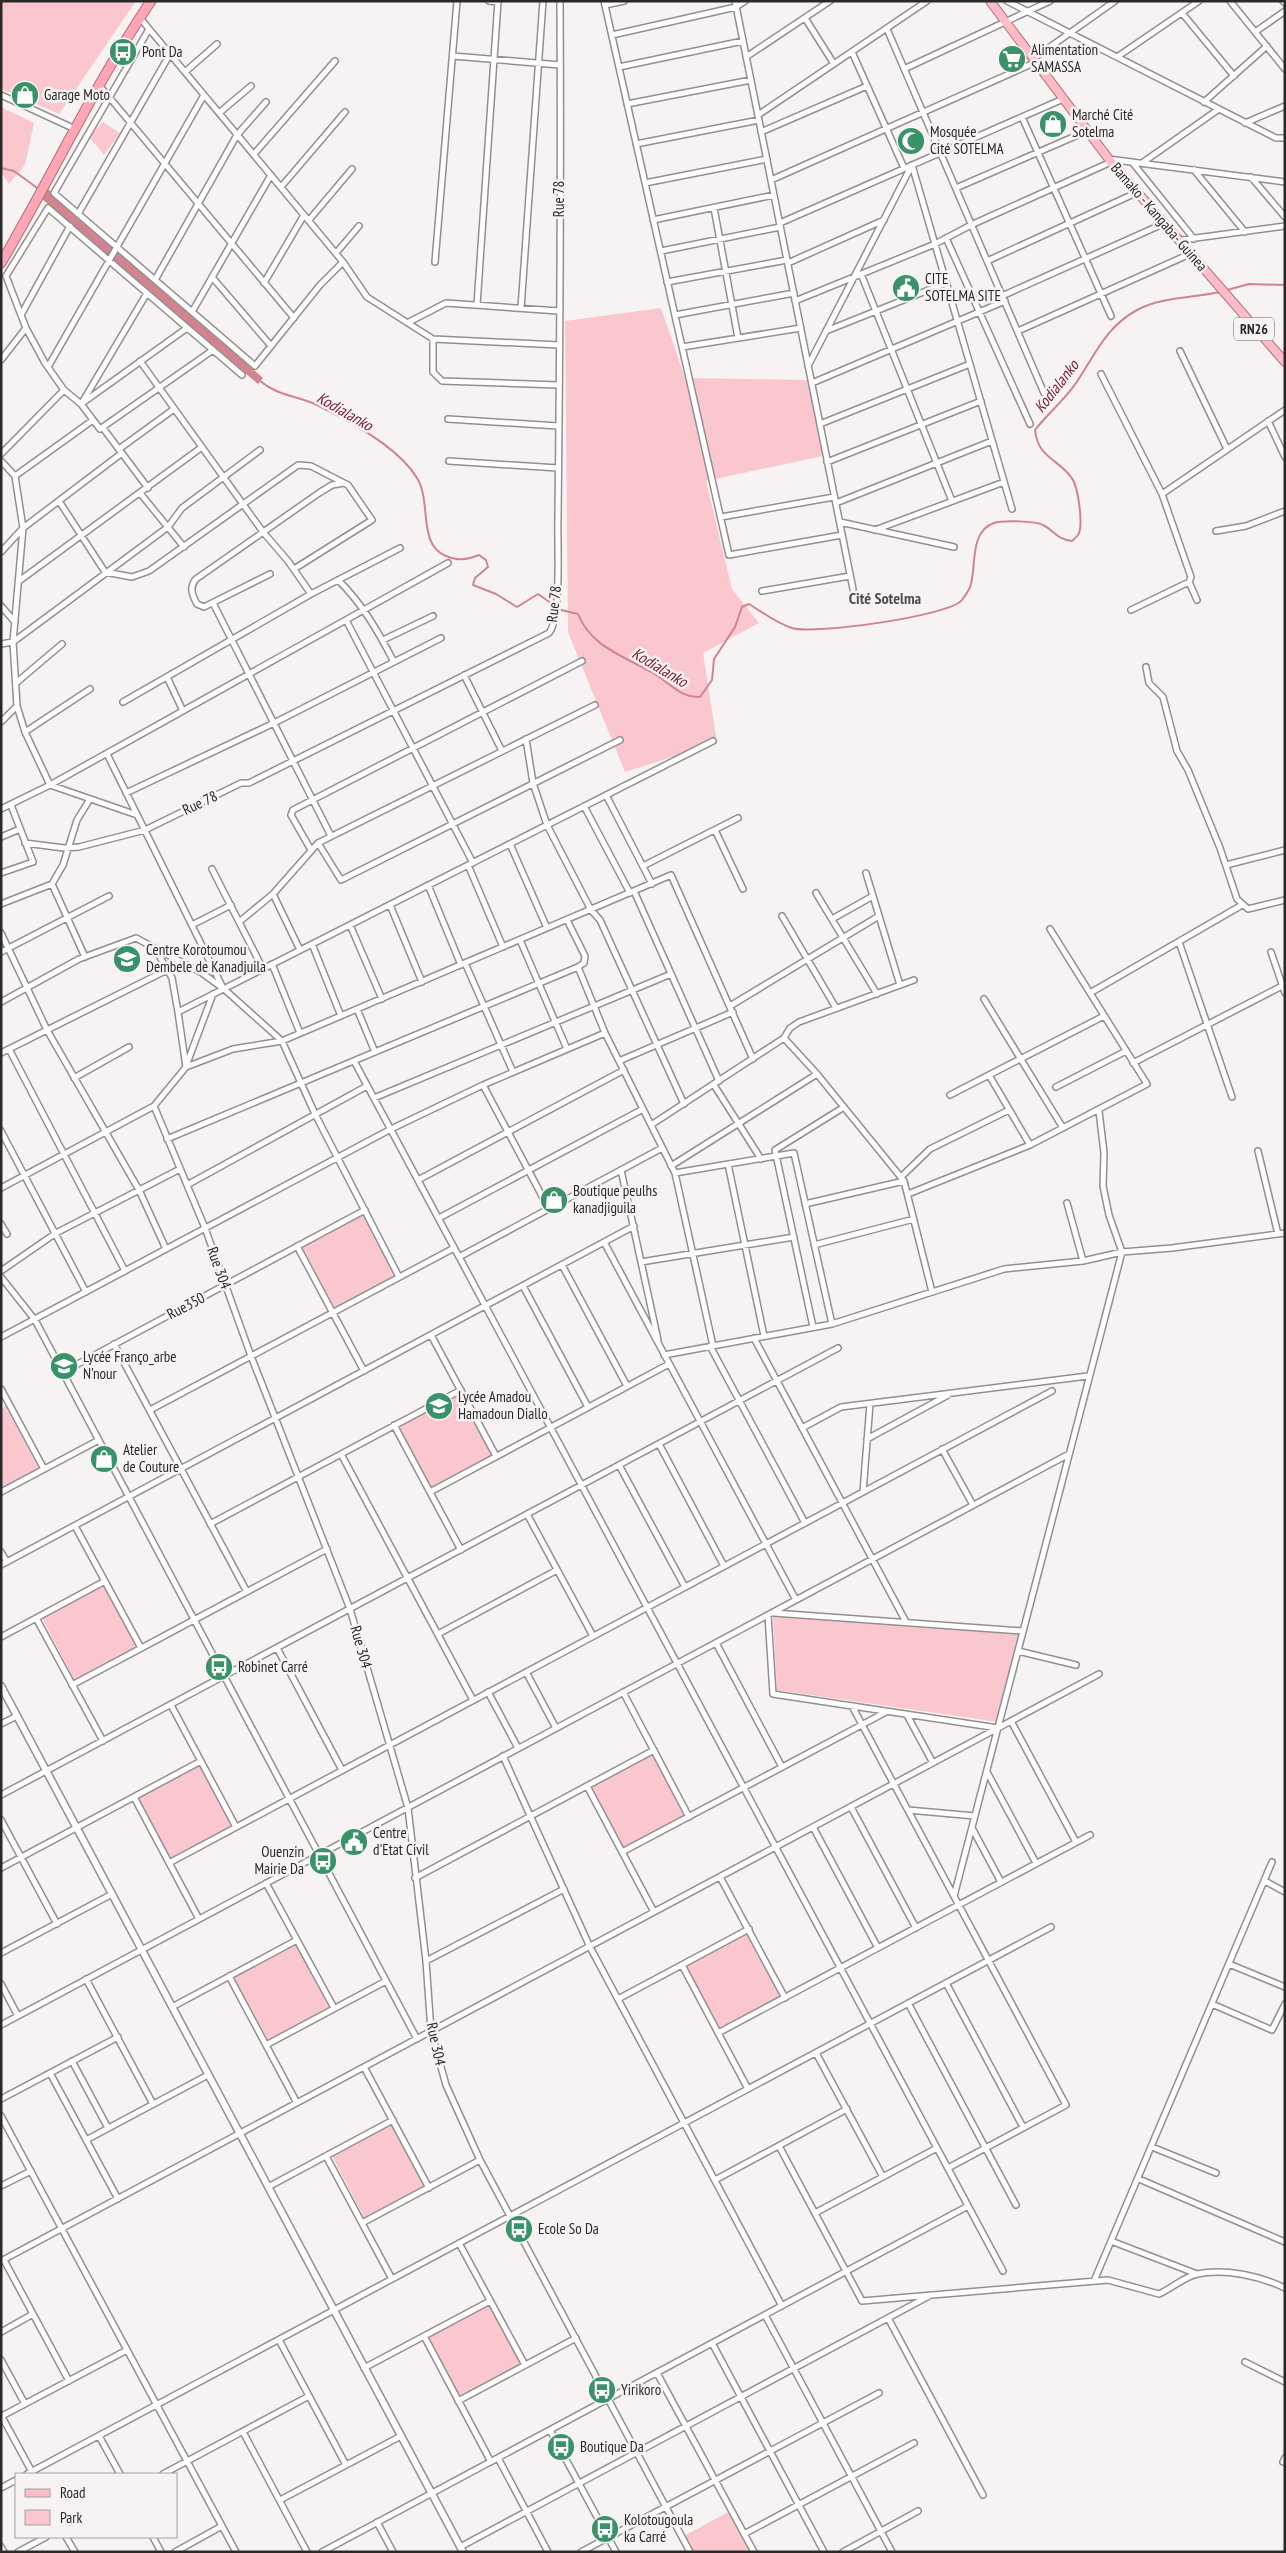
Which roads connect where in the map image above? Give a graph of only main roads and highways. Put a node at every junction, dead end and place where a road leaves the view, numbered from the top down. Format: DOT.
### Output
graph roads {
  1 [pos="151,1"];
  2 [pos="990,1"];
  3 [pos="1,262"];
  4 [pos="1285,362"];
  1 -- 3 [label="highway"];
  2 -- 4 [label="main road, Bamako - Kangaba- Guinea / RN26"];
}
